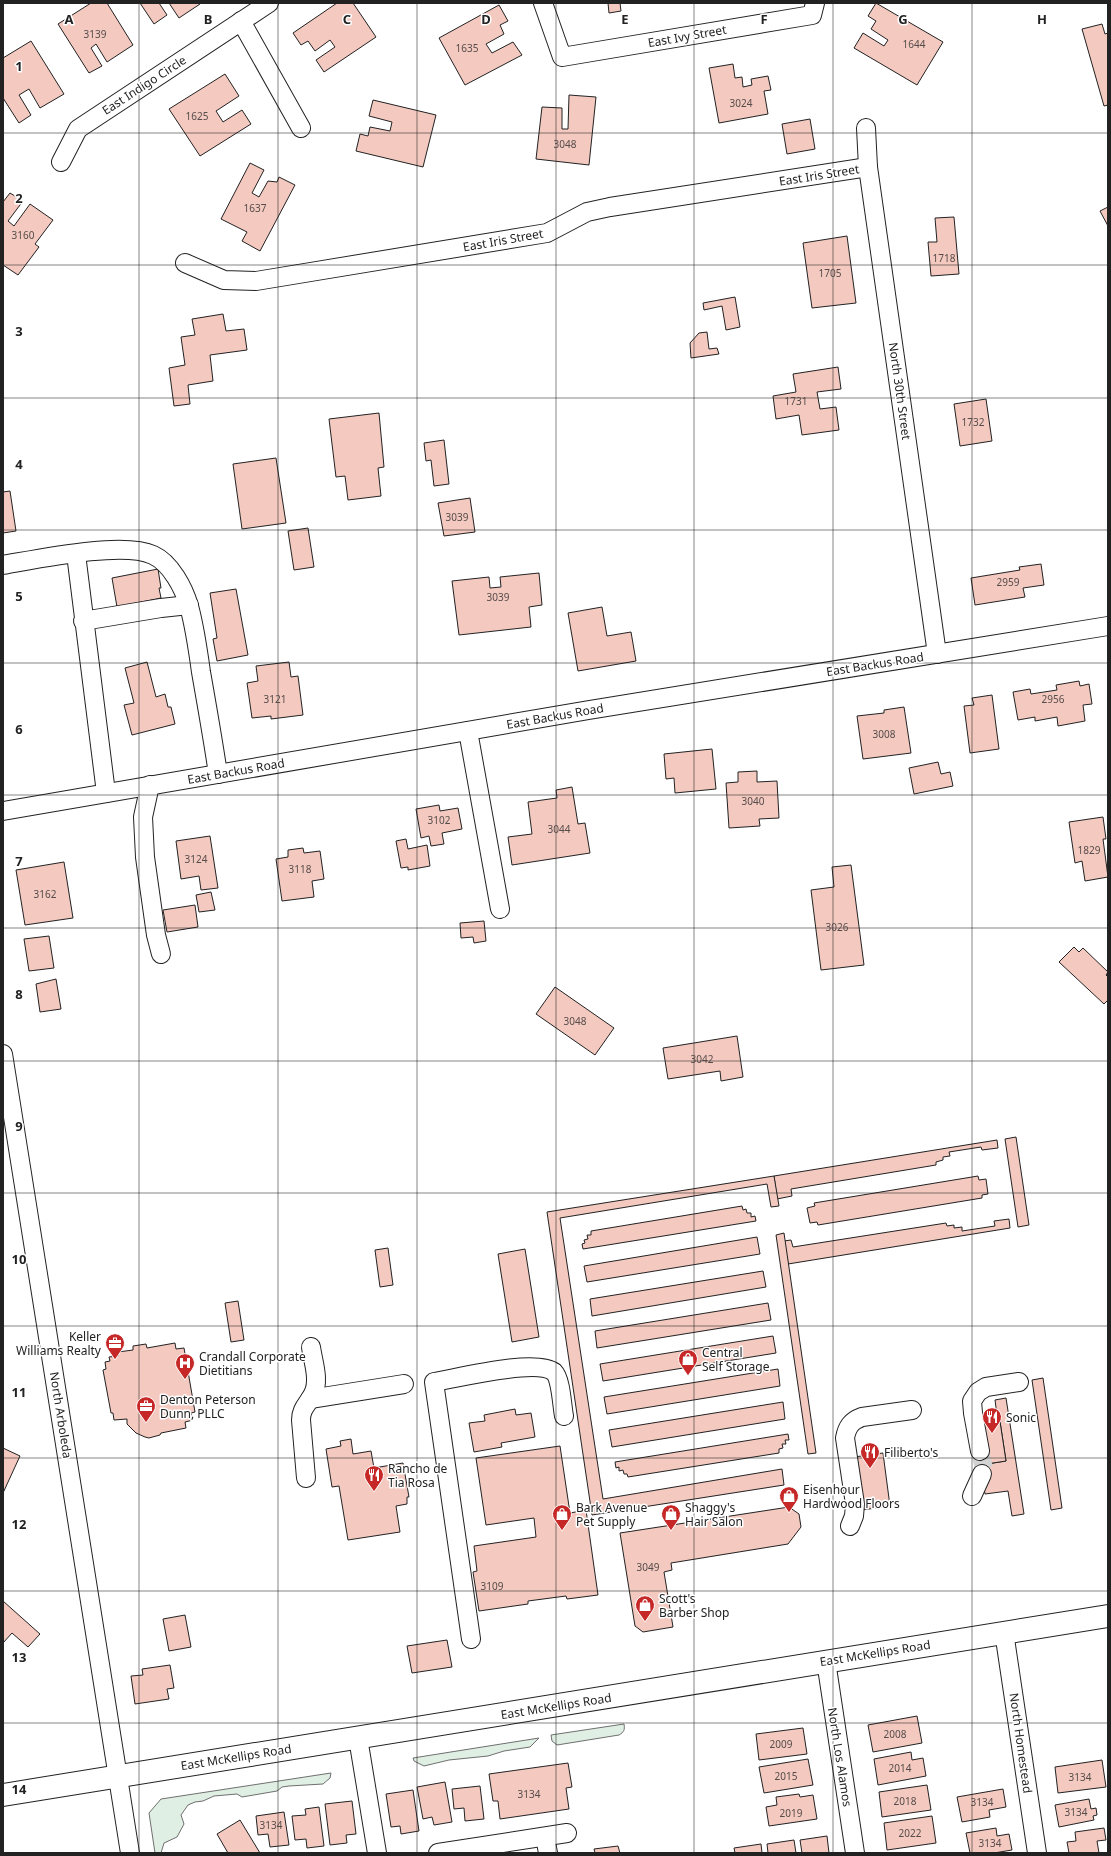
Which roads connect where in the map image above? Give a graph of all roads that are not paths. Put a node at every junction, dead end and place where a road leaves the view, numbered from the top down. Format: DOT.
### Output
graph roads {
  1 [pos="269,3"];
  2 [pos="543,3"];
  3 [pos="814,9"];
  4 [pos="241,21"];
  5 [pos="301,128"];
  6 [pos="866,128"];
  7 [pos="61,162"];
  8 [pos="868,167"];
  9 [pos="184,264"];
  10 [pos="76,554"];
  11 [pos="3,565"];
  12 [pos="189,605"];
  13 [pos="83,621"];
  14 [pos="1108,626"];
  15 [pos="937,654"];
  16 [pos="468,731"];
  17 [pos="218,774"];
  18 [pos="150,786"];
  19 [pos="106,793"];
  20 [pos="3,811"];
  21 [pos="500,909"];
  22 [pos="162,954"];
  23 [pos="3,1054"];
  24 [pos="311,1347"];
  25 [pos="1019,1382"];
  26 [pos="404,1384"];
  27 [pos="310,1399"];
  28 [pos="912,1410"];
  29 [pos="564,1416"];
  30 [pos="980,1451"];
  31 [pos="982,1474"];
  32 [pos="306,1478"];
  33 [pos="972,1496"];
  34 [pos="850,1526"];
  35 [pos="1108,1616"];
  36 [pos="1004,1632"];
  37 [pos="471,1639"];
  38 [pos="826,1661"];
  39 [pos="358,1738"];
  40 [pos="118,1776"];
  41 [pos="3,1794"];
  42 [pos="567,1833"];
  43 [pos="546,1845"];
  44 [pos="130,1853"];
  45 [pos="377,1853"];
  46 [pos="438,1853"];
  47 [pos="855,1853"];
  48 [pos="1037,1853"];
  1 -- 4 [label="street, East Indigo Circle"];
  2 -- 3 [label="street, East Ivy Street"];
  4 -- 5 [label="street"];
  4 -- 7 [label="street, East Indigo Circle"];
  6 -- 8 [label="street, North 30th Street"];
  8 -- 9 [label="street, East Iris Street"];
  8 -- 15 [label="street, North 30th Street"];
  10 -- 11 [label="street"];
  10 -- 12 [label="street"];
  10 -- 13 [label="street"];
  12 -- 13 [label="street"];
  12 -- 17 [label="street"];
  13 -- 19 [label="street"];
  14 -- 15 [label="street, East Backus Road"];
  15 -- 16 [label="street, East Backus Road"];
  16 -- 17 [label="street, East Backus Road"];
  16 -- 21 [label="street"];
  17 -- 18 [label="street, East Backus Road"];
  18 -- 19 [label="street, East Backus Road"];
  18 -- 22 [label="street"];
  19 -- 20 [label="street, East Backus Road"];
  23 -- 40 [label="street, North Arboleda"];
  24 -- 27 [label="street"];
  25 -- 30 [label="street"];
  26 -- 27 [label="street"];
  27 -- 32 [label="street"];
  28 -- 34 [label="street"];
  29 -- 37 [label="street"];
  31 -- 33 [label="street"];
  35 -- 36 [label="main road, East McKellips Road"];
  36 -- 38 [label="main road, East McKellips Road"];
  36 -- 48 [label="street, North Homestead"];
  38 -- 39 [label="main road, East McKellips Road"];
  38 -- 47 [label="street, North Los Alamos"];
  39 -- 40 [label="main road, East McKellips Road"];
  39 -- 45 [label="street"];
  40 -- 41 [label="main road, East McKellips Road"];
  40 -- 44 [label="street, North Arboleda"];
  42 -- 43 [label="street"];
  43 -- 46 [label="street"];
}
